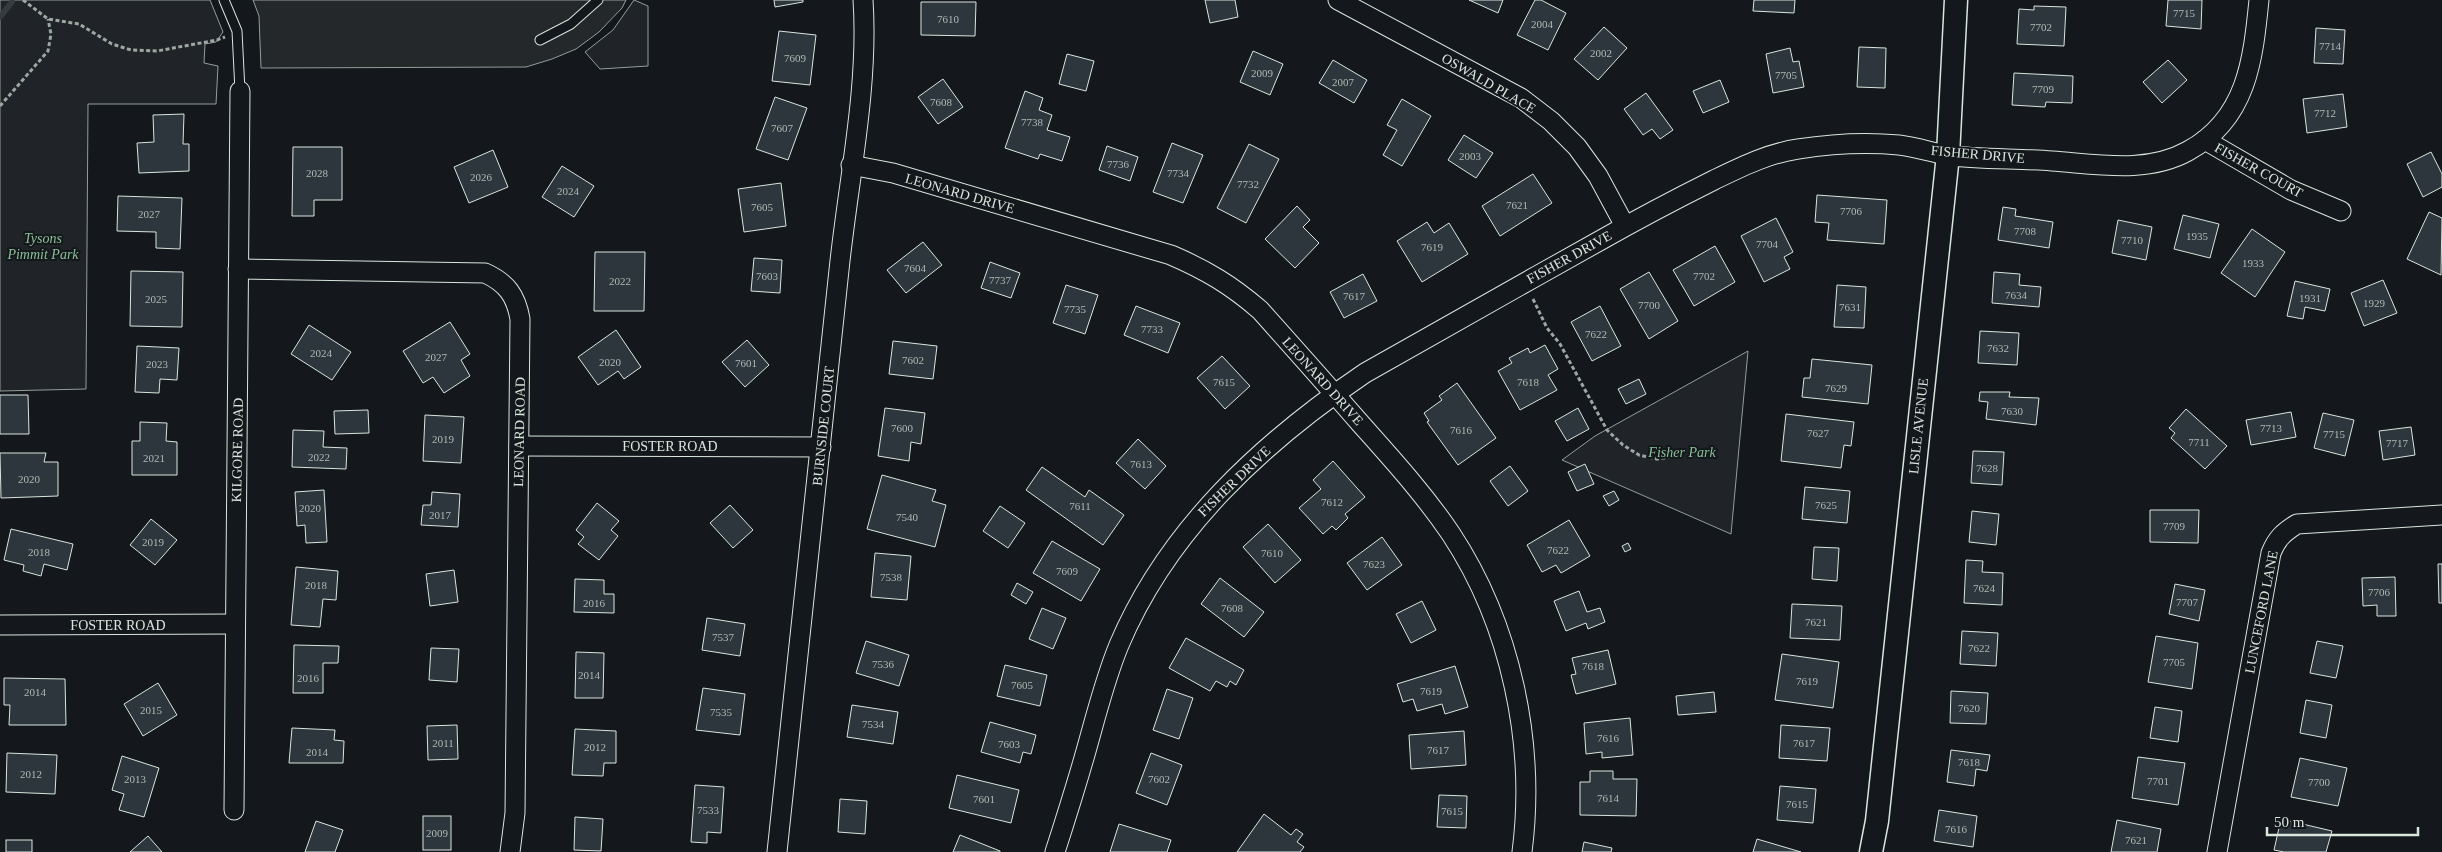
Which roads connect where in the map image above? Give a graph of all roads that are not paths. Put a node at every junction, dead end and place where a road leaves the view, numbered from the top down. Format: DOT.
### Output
graph roads {
  1 [pos="224,0"];
  2 [pos="598,0"];
  3 [pos="863,0"];
  4 [pos="1338,0"];
  5 [pos="1956,0"];
  6 [pos="2259,0"];
  7 [pos="540,40"];
  8 [pos="240,91"];
  9 [pos="2205,140"];
  10 [pos="1948,155"];
  11 [pos="851,165"];
  12 [pos="2341,211"];
  13 [pos="1625,226"];
  14 [pos="238,269"];
  15 [pos="1334,394"];
  16 [pos="519,446"];
  17 [pos="821,447"];
  18 [pos="2442,515"];
  19 [pos="235,624"];
  20 [pos="0,625"];
  21 [pos="234,810"];
  22 [pos="510,852"];
  23 [pos="776,852"];
  24 [pos="1055,852"];
  25 [pos="1522,852"];
  26 [pos="1871,852"];
  27 [pos="2217,852"];
  1 -- 8 [label="lane"];
  2 -- 7 [label="lane"];
  3 -- 11 [label="street, BURNSIDE COURT"];
  4 -- 13 [label="street, OSWALD PLACE"];
  5 -- 10 [label="street, LISLE AVENUE"];
  6 -- 9 [label="street, FISHER DRIVE"];
  8 -- 14 [label="street, KILGORE ROAD"];
  9 -- 10 [label="street, FISHER DRIVE"];
  9 -- 12 [label="street, FISHER COURT"];
  10 -- 13 [label="street, FISHER DRIVE"];
  10 -- 26 [label="street, LISLE AVENUE"];
  11 -- 15 [label="street, LEONARD DRIVE"];
  11 -- 17 [label="street, BURNSIDE COURT"];
  13 -- 15 [label="street, FISHER DRIVE"];
  14 -- 16 [label="street, LEONARD ROAD"];
  14 -- 19 [label="street, KILGORE ROAD"];
  15 -- 24 [label="street, FISHER DRIVE"];
  15 -- 25 [label="street, LEONARD DRIVE"];
  16 -- 17 [label="street, FOSTER ROAD"];
  16 -- 22 [label="street, LEONARD ROAD"];
  17 -- 23 [label="street, BURNSIDE COURT"];
  18 -- 27 [label="street, LUNCEFORD LANE"];
  19 -- 20 [label="street, FOSTER ROAD"];
  19 -- 21 [label="street, KILGORE ROAD"];
}
